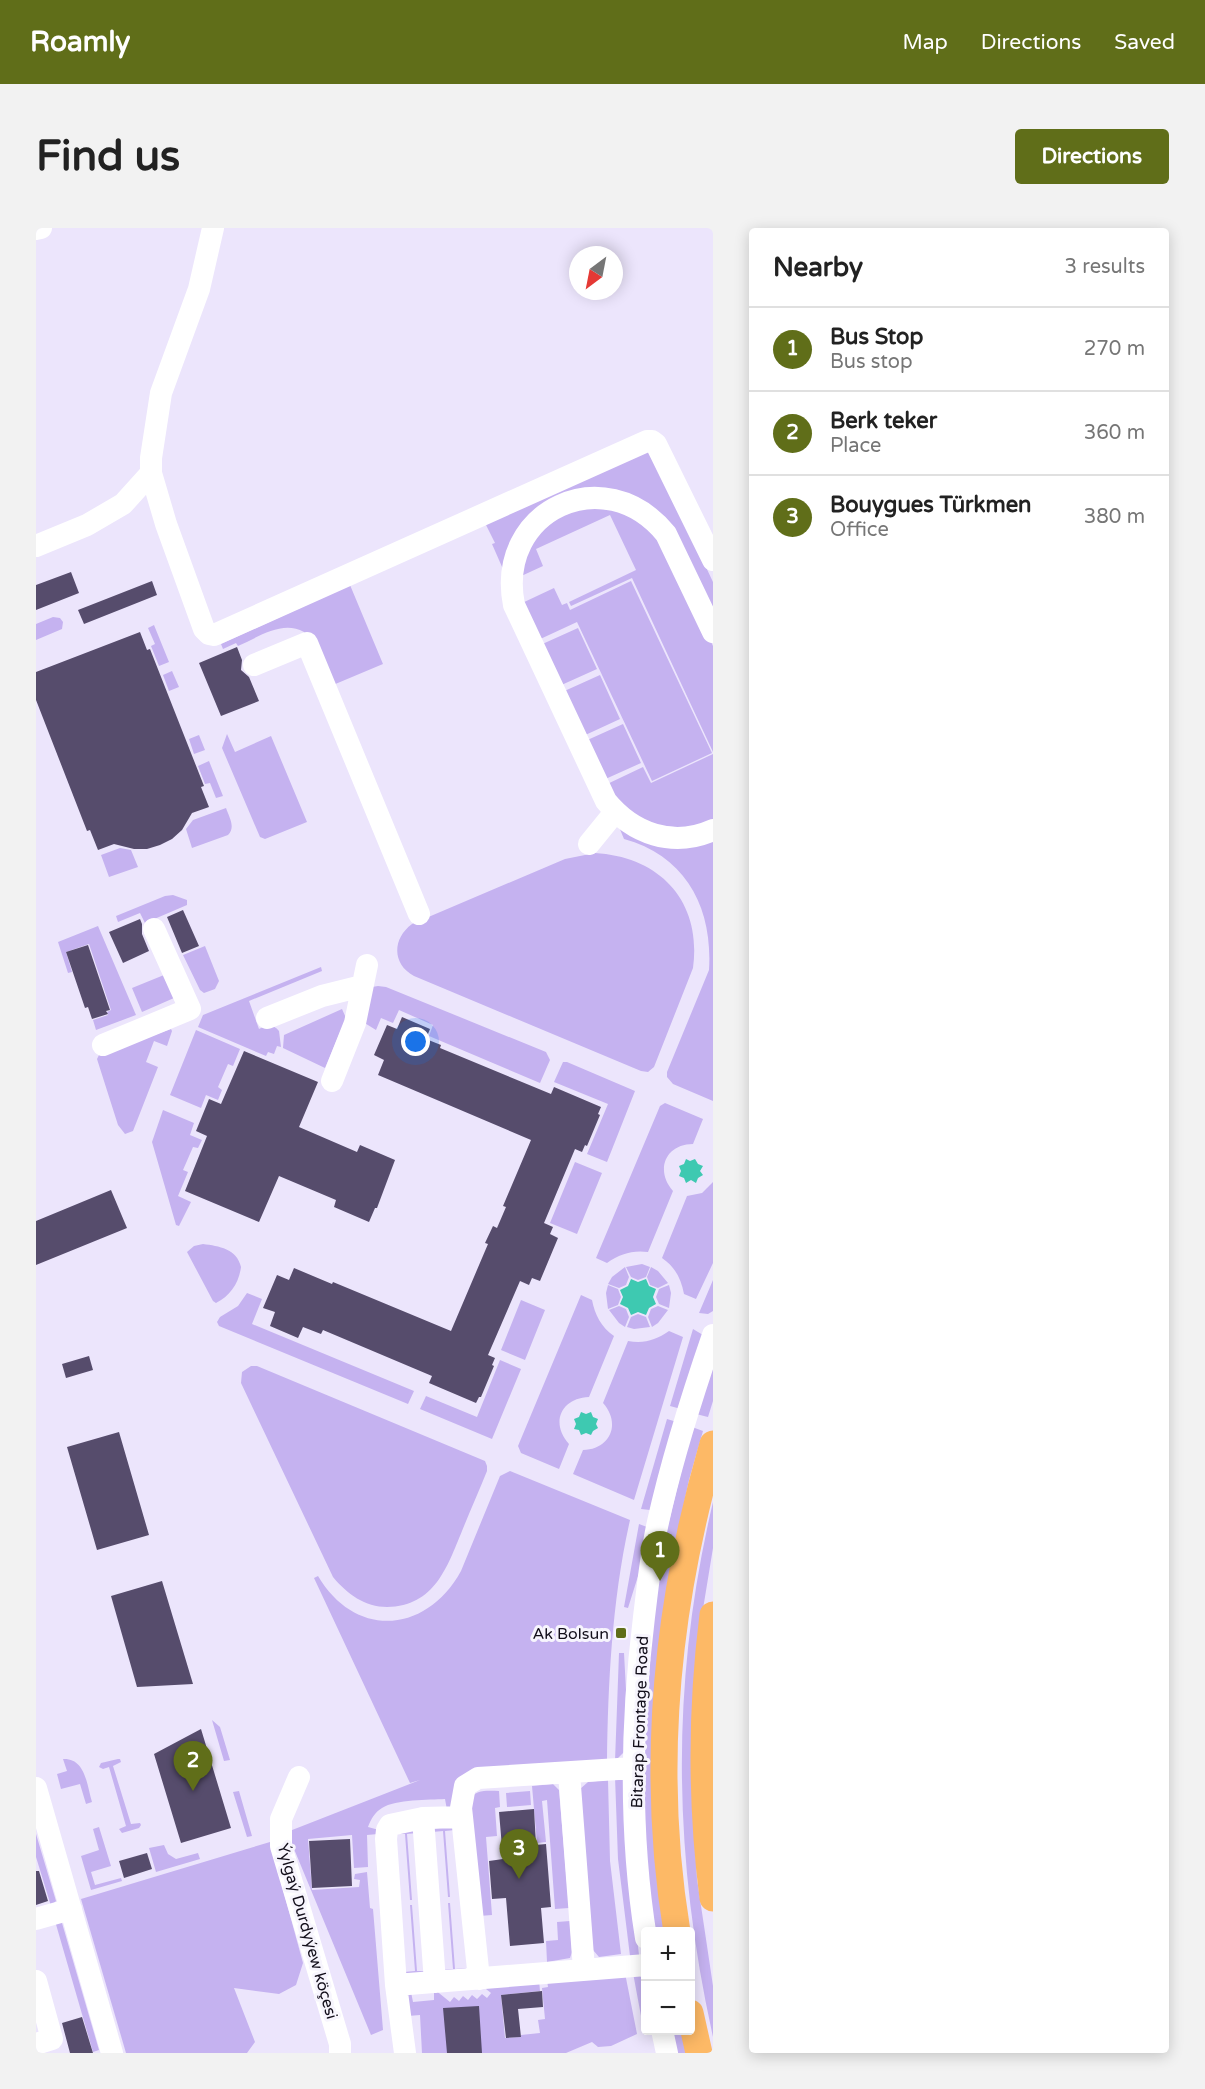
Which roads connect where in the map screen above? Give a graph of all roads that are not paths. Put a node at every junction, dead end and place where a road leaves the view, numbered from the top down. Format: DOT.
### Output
graph roads {
  1 [pos="41,228"];
  2 [pos="213,228"];
  3 [pos="36,229"];
  4 [pos="151,473"];
  5 [pos="36,546"];
  6 [pos="713,560"];
  7 [pos="713,632"];
  8 [pos="254,665"];
  9 [pos="615,812"];
  10 [pos="713,830"];
  11 [pos="589,844"];
  12 [pos="419,914"];
  13 [pos="154,929"];
  14 [pos="267,1018"];
  15 [pos="103,1045"];
  16 [pos="332,1081"];
  17 [pos="713,1335"];
  18 [pos="713,1444"];
  19 [pos="713,1615"];
  20 [pos="634,1768"];
  21 [pos="569,1773"];
  22 [pos="299,1777"];
  23 [pos="36,1788"];
  24 [pos="462,1817"];
  25 [pos="423,1818"];
  26 [pos="713,1898"];
  27 [pos="71,1909"];
  28 [pos="36,1919"];
  29 [pos="643,1927"];
  30 [pos="676,1927"];
  31 [pos="641,1965"];
  32 [pos="584,1969"];
  33 [pos="479,1979"];
  34 [pos="36,1981"];
  35 [pos="435,1982"];
  36 [pos="396,1985"];
  37 [pos="663,2035"];
  38 [pos="695,2035"];
  39 [pos="36,2044"];
  40 [pos="112,2053"];
  41 [pos="340,2053"];
  42 [pos="405,2053"];
  43 [pos="667,2053"];
  44 [pos="699,2053"];
  1 -- 3 [label="street"];
  2 -- 4 [label="street"];
  4 -- 5 [label="street"];
  4 -- 6 [label="street"];
  7 -- 9 [label="street"];
  8 -- 12 [label="street"];
  9 -- 10 [label="street"];
  9 -- 11 [label="street"];
  13 -- 15 [label="street"];
  14 -- 16 [label="street"];
  17 -- 20 [label="street, Bitarap Frontage Road"];
  18 -- 30 [label="main road"];
  19 -- 26 [label="main road"];
  20 -- 21 [label="street"];
  20 -- 29 [label="street, Bitarap Frontage Road"];
  21 -- 24 [label="street"];
  21 -- 32 [label="street"];
  22 -- 41 [label="street, Ýylgaý Durdyýew köçesi"];
  23 -- 27 [label="street"];
  24 -- 25 [label="street"];
  24 -- 33 [label="street"];
  25 -- 35 [label="street"];
  25 -- 36 [label="street"];
  27 -- 28 [label="street"];
  27 -- 40 [label="street"];
  31 -- 32 [label="street"];
  32 -- 33 [label="street"];
  33 -- 35 [label="street"];
  34 -- 39 [label="street"];
  35 -- 36 [label="street"];
  36 -- 42 [label="street"];
  37 -- 43 [label="street"];
  38 -- 44 [label="main road"];
}
